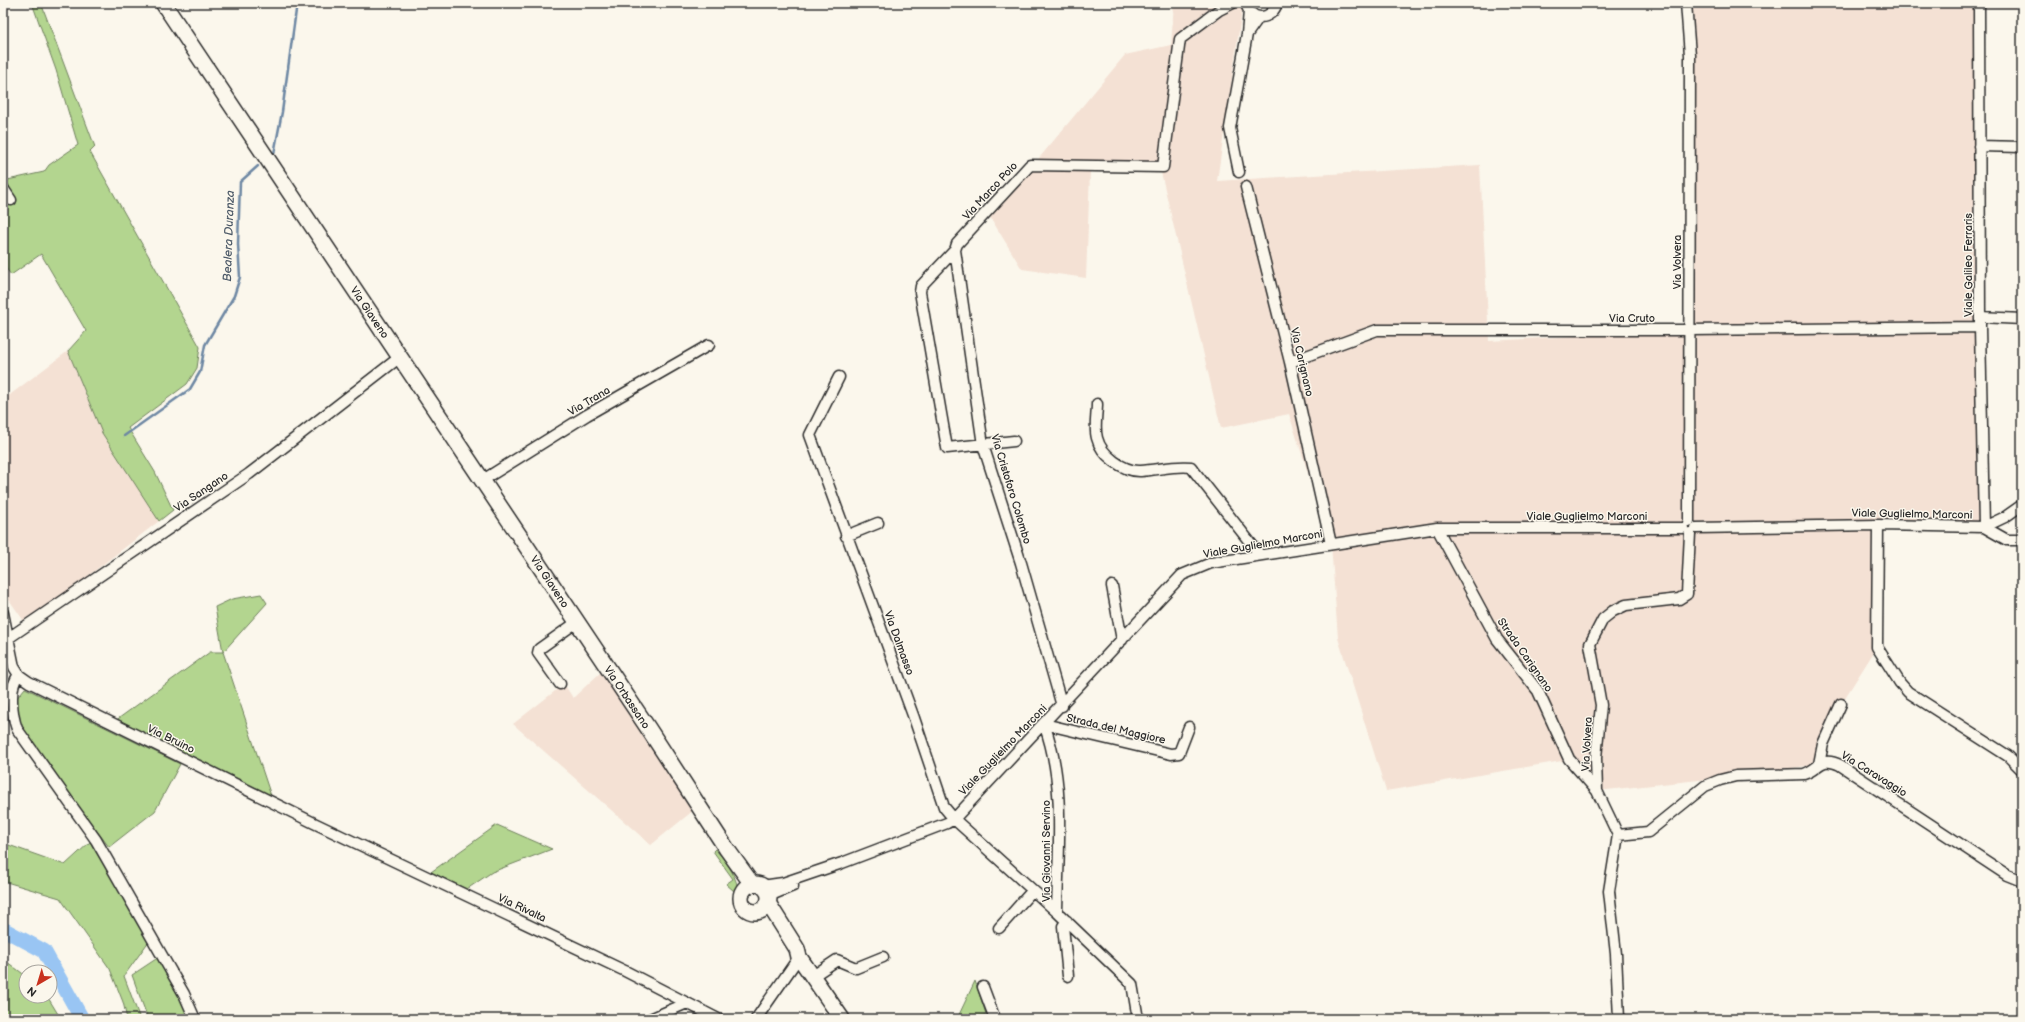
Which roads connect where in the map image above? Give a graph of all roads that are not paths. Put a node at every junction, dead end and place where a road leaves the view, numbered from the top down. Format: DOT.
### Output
graph roads {
  1 [pos="163,3"];
  2 [pos="1233,3"];
  3 [pos="1686,3"];
  4 [pos="1979,3"];
  5 [pos="1278,5"];
  6 [pos="1247,7"];
  7 [pos="1259,17"];
  8 [pos="1247,34"];
  9 [pos="1979,146"];
  10 [pos="2022,147"];
  11 [pos="1239,172"];
  12 [pos="1246,187"];
  13 [pos="3,188"];
  14 [pos="11,200"];
  15 [pos="955,250"];
  16 [pos="2022,319"];
  17 [pos="1980,322"];
  18 [pos="1689,330"];
  19 [pos="709,345"];
  20 [pos="400,357"];
  21 [pos="1290,362"];
  22 [pos="839,377"];
  23 [pos="1097,404"];
  24 [pos="1014,441"];
  25 [pos="983,445"];
  26 [pos="483,480"];
  27 [pos="2022,505"];
  28 [pos="878,523"];
  29 [pos="1878,525"];
  30 [pos="1690,527"];
  31 [pos="1984,527"];
  32 [pos="1437,528"];
  33 [pos="846,536"];
  34 [pos="2022,540"];
  35 [pos="1331,544"];
  36 [pos="1260,556"];
  37 [pos="1112,586"];
  38 [pos="3,613"];
  39 [pos="577,622"];
  40 [pos="10,638"];
  41 [pos="1122,640"];
  42 [pos="19,675"];
  43 [pos="560,684"];
  44 [pos="1842,704"];
  45 [pos="1062,706"];
  46 [pos="1044,724"];
  47 [pos="1189,727"];
  48 [pos="1819,764"];
  49 [pos="2022,770"];
  50 [pos="1597,791"];
  51 [pos="954,819"];
  52 [pos="314,823"];
  53 [pos="1618,835"];
  54 [pos="2022,881"];
  55 [pos="1033,890"];
  56 [pos="759,895"];
  57 [pos="1057,912"];
  58 [pos="1067,921"];
  59 [pos="999,928"];
  60 [pos="799,957"];
  61 [pos="883,957"];
  62 [pos="813,976"];
  63 [pos="1068,976"];
  64 [pos="983,987"];
  65 [pos="687,1003"];
  66 [pos="195,1019"];
  67 [pos="650,1019"];
  68 [pos="718,1019"];
  69 [pos="756,1019"];
  70 [pos="842,1019"];
  71 [pos="995,1019"];
  72 [pos="1138,1019"];
  73 [pos="1619,1019"];
  1 -- 20 [label="main road, Via Giaveno"];
  2 -- 15 [label="street, Via Marco Polo"];
  3 -- 18 [label="street, Via Volvera"];
  4 -- 9 [label="street, Viale Galileo Ferraris"];
  5 -- 7 [label="street"];
  6 -- 7 [label="street"];
  6 -- 8 [label="street"];
  7 -- 8 [label="street"];
  8 -- 11 [label="street"];
  9 -- 10 [label="street"];
  9 -- 17 [label="street, Viale Galileo Ferraris"];
  12 -- 21 [label="street, Via Carignano"];
  13 -- 14 [label="street"];
  15 -- 25 [label="street, Via Cristoforo Colombo"];
  15 -- 25 [label="street, Via Marco Polo"];
  16 -- 17 [label="street, Via Cruto"];
  17 -- 18 [label="street, Via Cruto"];
  17 -- 31 [label="street, Viale Galileo Ferraris"];
  18 -- 21 [label="street, Via Cruto"];
  18 -- 30 [label="street, Via Volvera"];
  19 -- 26 [label="street, Via Trana"];
  20 -- 26 [label="main road, Via Giaveno"];
  20 -- 40 [label="street, Via Sangano"];
  21 -- 35 [label="street, Via Carignano"];
  22 -- 33 [label="street, Via Dalmasso"];
  23 -- 36 [label="street"];
  24 -- 25 [label="street, Via Marco Polo"];
  25 -- 45 [label="street, Via Cristoforo Colombo"];
  26 -- 39 [label="main road, Via Giaveno"];
  27 -- 31 [label="street"];
  28 -- 33 [label="street"];
  29 -- 30 [label="street, Viale Guglielmo Marconi"];
  29 -- 31 [label="street, Viale Guglielmo Marconi"];
  29 -- 49 [label="street"];
  30 -- 32 [label="street, Viale Guglielmo Marconi"];
  30 -- 50 [label="street, Via Volvera"];
  31 -- 34 [label="street"];
  32 -- 35 [label="street, Viale Guglielmo Marconi"];
  32 -- 50 [label="street, Strada Carignano"];
  33 -- 51 [label="street, Via Dalmasso"];
  35 -- 36 [label="street, Viale Guglielmo Marconi"];
  36 -- 41 [label="street, Viale Guglielmo Marconi"];
  37 -- 41 [label="street"];
  38 -- 40 [label="street"];
  39 -- 43 [label="street"];
  39 -- 56 [label="main road, Via Orbassano"];
  40 -- 42 [label="street"];
  41 -- 45 [label="street, Viale Guglielmo Marconi"];
  42 -- 52 [label="street, Via Bruino"];
  42 -- 66 [label="street"];
  44 -- 48 [label="street"];
  45 -- 46 [label="street, Viale Guglielmo Marconi"];
  46 -- 47 [label="street, Strada del Maggiore"];
  46 -- 51 [label="street, Viale Guglielmo Marconi"];
  46 -- 57 [label="street, Via Giovanni Servino"];
  48 -- 53 [label="street"];
  48 -- 54 [label="street, Via Caravaggio"];
  50 -- 53 [label="street, Via Volvera"];
  51 -- 55 [label="street, Via Dalmasso"];
  51 -- 56 [label="street, Viale Guglielmo Marconi"];
  52 -- 65 [label="street, Via Rivalta"];
  53 -- 73 [label="street"];
  55 -- 57 [label="street, Via Dalmasso"];
  55 -- 59 [label="street"];
  56 -- 60 [label="main road, Via Orbassano"];
  57 -- 58 [label="street, Via Giovanni Servino"];
  58 -- 63 [label="street"];
  58 -- 72 [label="street, Via Giovanni Servino"];
  60 -- 62 [label="main road, Via Orbassano"];
  60 -- 69 [label="street"];
  61 -- 62 [label="street"];
  62 -- 70 [label="main road, Via Orbassano"];
  64 -- 71 [label="street"];
  65 -- 67 [label="street"];
  65 -- 68 [label="street, Via Rivalta"];
}
